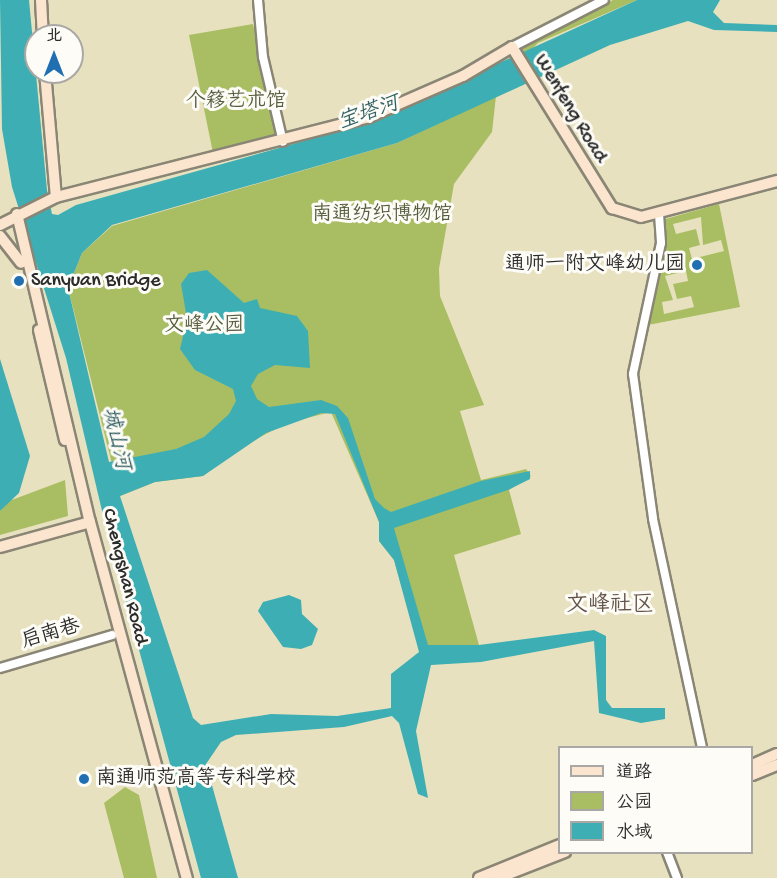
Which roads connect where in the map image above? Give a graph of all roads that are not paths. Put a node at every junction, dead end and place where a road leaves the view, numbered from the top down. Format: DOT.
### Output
graph roads {
  1 [pos="40,0"];
  2 [pos="258,0"];
  3 [pos="603,0"];
  4 [pos="42,24"];
  5 [pos="514,50"];
  6 [pos="46,84"];
  7 [pos="283,142"];
  8 [pos="777,181"];
  9 [pos="53,198"];
  10 [pos="19,213"];
  11 [pos="659,214"];
  12 [pos="0,225"];
  13 [pos="0,236"];
  14 [pos="87,523"];
  15 [pos="0,547"];
  16 [pos="112,635"];
  17 [pos="0,668"];
  18 [pos="702,746"];
  19 [pos="777,754"];
  20 [pos="753,765"];
  21 [pos="777,765"];
  22 [pos="753,775"];
  23 [pos="558,846"];
  24 [pos="560,854"];
  25 [pos="668,854"];
  26 [pos="180,878"];
  27 [pos="187,878"];
  28 [pos="479,878"];
  29 [pos="498,878"];
  30 [pos="677,878"];
  1 -- 4 [label="main road"];
  2 -- 7 [label="street"];
  3 -- 5 [label="street"];
  5 -- 7 [label="main road, Wenfeng Road"];
  5 -- 11 [label="main road, Wenfeng Road"];
  6 -- 9 [label="main road"];
  7 -- 9 [label="main road, Wenfeng Road"];
  8 -- 11 [label="main road, Wenfeng Road"];
  9 -- 10 [label="main road"];
  10 -- 12 [label="main road"];
  10 -- 14 [label="main road, Chengshan Road"];
  11 -- 18 [label="street"];
  13 -- 14 [label="main road, Chengshan Road"];
  14 -- 15 [label="main road"];
  14 -- 16 [label="main road, Chengshan Road"];
  14 -- 27 [label="main road, Chengshan Road"];
  16 -- 17 [label="street, 启南巷"];
  16 -- 26 [label="main road, Chengshan Road"];
  19 -- 20 [label="main road"];
  21 -- 22 [label="main road"];
  23 -- 28 [label="main road"];
  24 -- 29 [label="main road"];
  25 -- 30 [label="street"];
}
